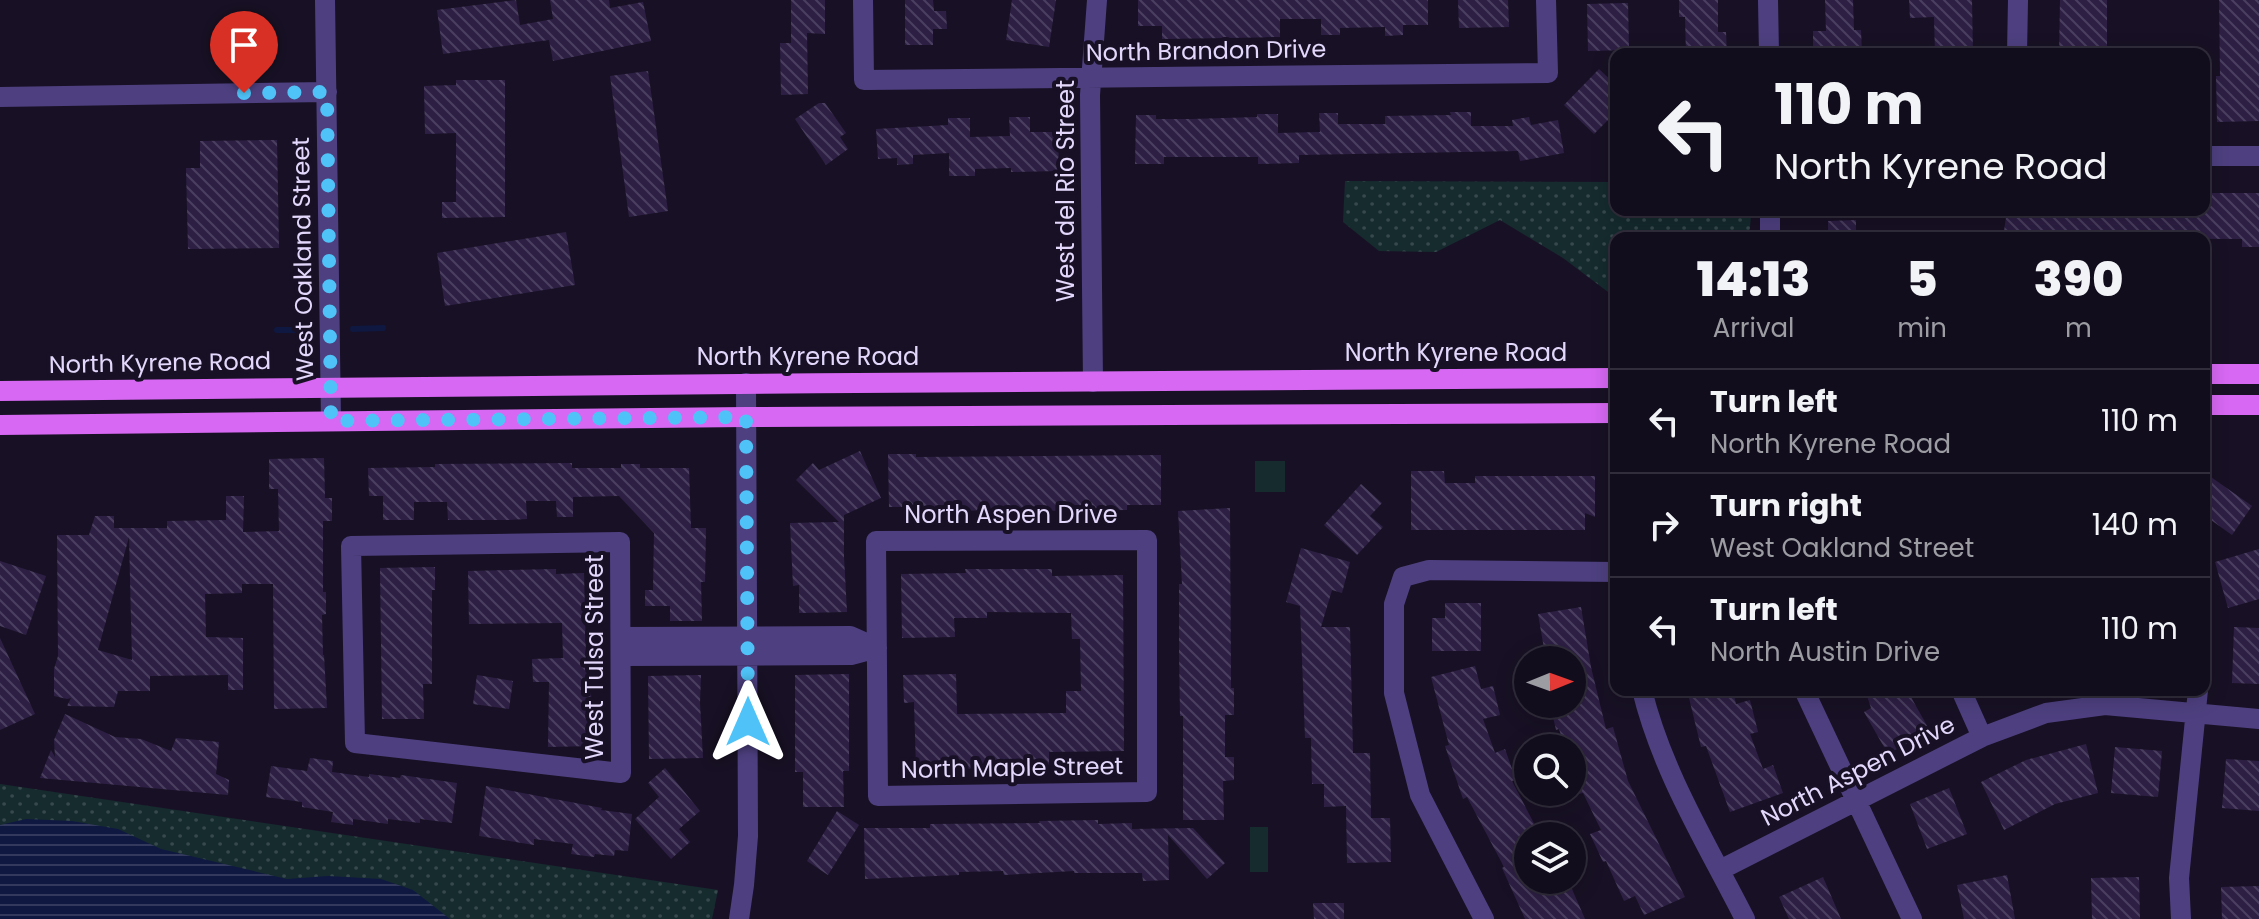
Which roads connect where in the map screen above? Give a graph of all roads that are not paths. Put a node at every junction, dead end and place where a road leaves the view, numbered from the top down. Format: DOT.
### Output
graph roads {
  1 [pos="325,0"];
  2 [pos="863,0"];
  3 [pos="1097,0"];
  4 [pos="1546,0"];
  5 [pos="1768,0"];
  6 [pos="2018,0"];
  7 [pos="1769,48"];
  8 [pos="2017,48"];
  9 [pos="1090,78"];
  10 [pos="327,92"];
  11 [pos="0,97"];
  12 [pos="2210,156"];
  13 [pos="2259,156"];
  14 [pos="2210,374"];
  15 [pos="2259,374"];
  16 [pos="1610,378"];
  17 [pos="1093,382"];
  18 [pos="746,383"];
  19 [pos="331,387"];
  20 [pos="0,391"];
  21 [pos="2210,405"];
  22 [pos="2259,405"];
  23 [pos="1610,413"];
  24 [pos="746,417"];
  25 [pos="331,421"];
  26 [pos="0,425"];
  27 [pos="1610,572"];
  28 [pos="748,645"];
  29 [pos="621,647"];
  30 [pos="877,648"];
  31 [pos="1643,696"];
  32 [pos="1807,696"];
  33 [pos="1964,696"];
  34 [pos="2197,696"];
  35 [pos="2196,713"];
  36 [pos="2259,719"];
  37 [pos="1982,737"];
  38 [pos="1147,792"];
  39 [pos="1856,801"];
  40 [pos="1720,870"];
  41 [pos="746,918"];
  42 [pos="1484,919"];
  43 [pos="1745,919"];
  44 [pos="1912,919"];
  45 [pos="2181,919"];
  1 -- 10 [label="street, West Oakland Street"];
  2 -- 9 [label="street, North Brandon Drive"];
  3 -- 9 [label="street, West del Rio Street"];
  4 -- 9 [label="street, North Brandon Drive"];
  5 -- 7 [label="street"];
  6 -- 8 [label="street"];
  9 -- 17 [label="street, West del Rio Street"];
  10 -- 11 [label="street"];
  10 -- 19 [label="street, West Oakland Street"];
  12 -- 13 [label="street"];
  14 -- 15 [label="main road"];
  16 -- 17 [label="main road, North Kyrene Road"];
  17 -- 18 [label="main road, North Kyrene Road"];
  18 -- 19 [label="main road, North Kyrene Road"];
  18 -- 24 [label="street"];
  19 -- 20 [label="main road, North Kyrene Road"];
  19 -- 25 [label="street, West Oakland Street"];
  21 -- 22 [label="main road"];
  23 -- 24 [label="main road"];
  24 -- 25 [label="main road"];
  24 -- 28 [label="street"];
  25 -- 26 [label="main road"];
  27 -- 42 [label="street"];
  28 -- 29 [label="street"];
  28 -- 30 [label="street"];
  28 -- 41 [label="street"];
  29 -- 29 [label="street, West Tulsa Street"];
  30 -- 38 [label="street, North Maple Street"];
  30 -- 38 [label="street, North Aspen Drive"];
  31 -- 40 [label="street"];
  32 -- 39 [label="street"];
  33 -- 37 [label="street"];
  34 -- 35 [label="street"];
  35 -- 36 [label="street, North Aspen Drive"];
  35 -- 37 [label="street, North Aspen Drive"];
  35 -- 45 [label="street"];
  37 -- 39 [label="street, North Aspen Drive"];
  39 -- 40 [label="street, North Aspen Drive"];
  39 -- 44 [label="street"];
  40 -- 43 [label="street"];
}
